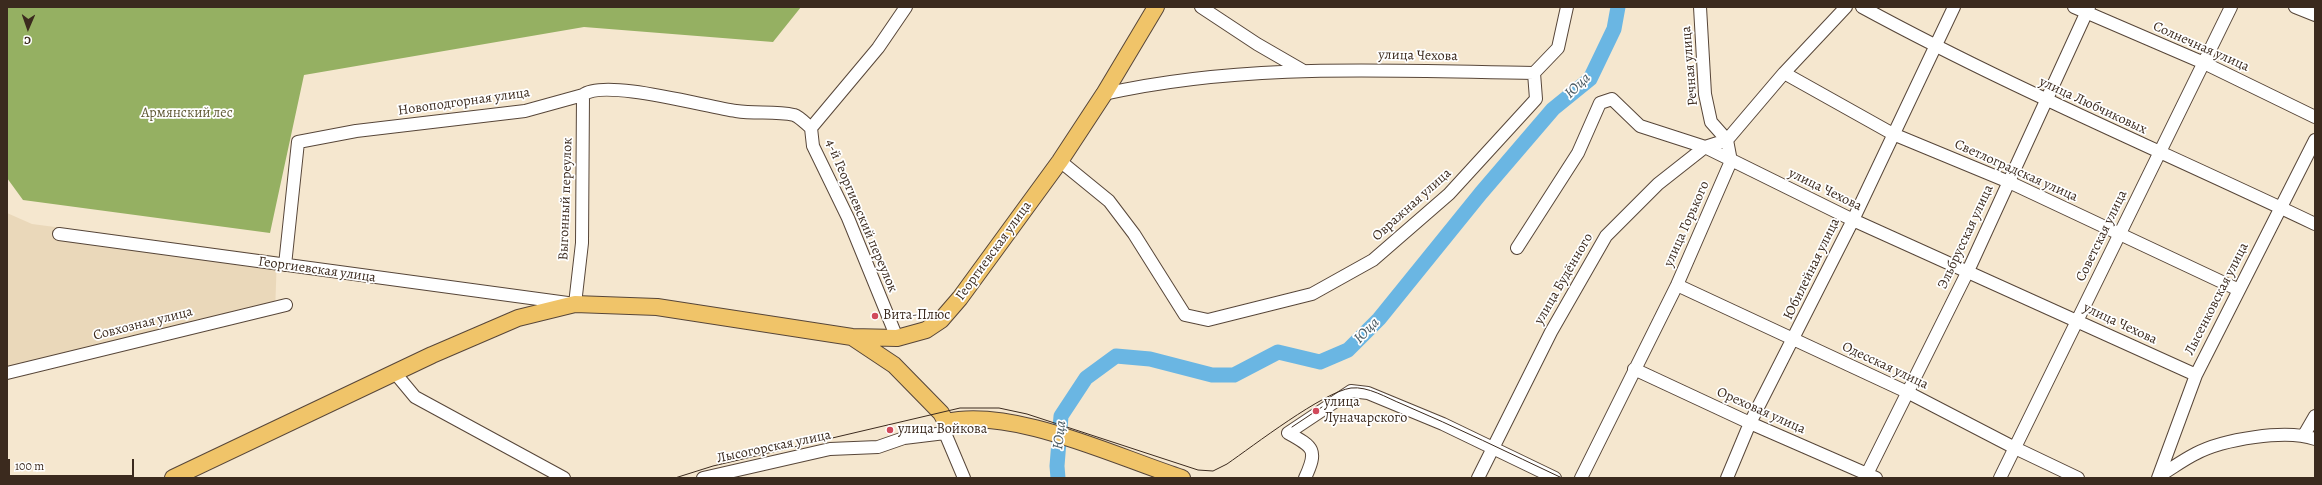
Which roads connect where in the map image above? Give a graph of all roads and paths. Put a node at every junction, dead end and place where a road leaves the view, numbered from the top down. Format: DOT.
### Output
graph roads {
  1 [pos="906,7"];
  2 [pos="1156,7"];
  3 [pos="1201,7"];
  4 [pos="1567,7"];
  5 [pos="1700,7"];
  6 [pos="1846,7"];
  7 [pos="1862,7"];
  8 [pos="1954,7"];
  9 [pos="2074,7"];
  10 [pos="2231,7"];
  11 [pos="2295,7"];
  12 [pos="2088,10"];
  13 [pos="2315,15"];
  14 [pos="1935,47"];
  15 [pos="2204,63"];
  16 [pos="1302,70"];
  17 [pos="1534,73"];
  18 [pos="1784,73"];
  19 [pos="1104,94"];
  20 [pos="583,95"];
  21 [pos="2047,101"];
  22 [pos="2315,117"];
  23 [pos="811,128"];
  24 [pos="1893,134"];
  25 [pos="1727,140"];
  26 [pos="2315,140"];
  27 [pos="1705,146"];
  28 [pos="2160,153"];
  29 [pos="1060,161"];
  30 [pos="1731,161"];
  31 [pos="2009,182"];
  32 [pos="2280,207"];
  33 [pos="1853,220"];
  34 [pos="2315,224"];
  35 [pos="60,234"];
  36 [pos="2120,234"];
  37 [pos="1517,248"];
  38 [pos="285,266"];
  39 [pos="1968,272"];
  40 [pos="1676,285"];
  41 [pos="2239,290"];
  42 [pos="575,304"];
  43 [pos="286,305"];
  44 [pos="2078,321"];
  45 [pos="852,337"];
  46 [pos="896,338"];
  47 [pos="1794,340"];
  48 [pos="894,365"];
  49 [pos="1634,369"];
  50 [pos="7,373"];
  51 [pos="395,373"];
  52 [pos="2196,375"];
  53 [pos="1907,392"];
  54 [pos="2315,416"];
  55 [pos="1750,423"];
  56 [pos="946,427"];
  57 [pos="2310,437"];
  58 [pos="2015,448"];
  59 [pos="1493,449"];
  60 [pos="1870,477"];
  61 [pos="2159,477"];
  62 [pos="173,478"];
  63 [pos="564,478"];
  64 [pos="703,478"];
  65 [pos="964,478"];
  66 [pos="1182,478"];
  67 [pos="1305,478"];
  68 [pos="1478,478"];
  69 [pos="1555,478"];
  70 [pos="1581,478"];
  71 [pos="1727,478"];
  72 [pos="2000,478"];
  73 [pos="2078,478"];
  1 -- 23 [label="street"];
  2 -- 19 [label="main road, Георгиевская улица"];
  3 -- 16 [label="street, улица Чехова"];
  4 -- 17 [label="street"];
  5 -- 25 [label="street, Речная улица"];
  6 -- 18 [label="street"];
  7 -- 14 [label="street, улица Любчиковых"];
  8 -- 14 [label="street, Юбилейная улица"];
  9 -- 12 [label="street, Солнечная улица"];
  10 -- 15 [label="street, Советская улица"];
  11 -- 13 [label="street"];
  12 -- 15 [label="street, Солнечная улица"];
  12 -- 21 [label="street, Эльбрусская улица"];
  14 -- 21 [label="street, улица Любчиковых"];
  14 -- 24 [label="street, Юбилейная улица"];
  15 -- 22 [label="street, Солнечная улица"];
  15 -- 28 [label="street, Советская улица"];
  16 -- 17 [label="street, улица Чехова"];
  16 -- 19 [label="street, улица Чехова"];
  17 -- 29 [label="street, Овражная улица"];
  18 -- 24 [label="street, Светлоградская улица"];
  18 -- 25 [label="street"];
  19 -- 29 [label="main road, Георгиевская улица"];
  20 -- 23 [label="street, Новоподгорная улица"];
  20 -- 38 [label="street, Новоподгорная улица"];
  20 -- 42 [label="street, Выгонный переулок"];
  21 -- 28 [label="street, улица Любчиковых"];
  21 -- 31 [label="street, Эльбрусская улица"];
  23 -- 46 [label="street, 4-й Георгиевский переулок"];
  24 -- 31 [label="street, Светлоградская улица"];
  24 -- 33 [label="street, Юбилейная улица"];
  25 -- 27 [label="street, улица Будённого"];
  25 -- 30 [label="street"];
  26 -- 32 [label="street, Лысенковская улица"];
  27 -- 30 [label="street, улица Чехова"];
  27 -- 37 [label="street, улица Чехова"];
  27 -- 59 [label="street, улица Будённого"];
  28 -- 32 [label="street, улица Любчиковых"];
  28 -- 36 [label="street, Советская улица"];
  29 -- 46 [label="main road, Георгиевская улица"];
  30 -- 33 [label="street, улица Чехова"];
  30 -- 40 [label="street, улица Горького"];
  31 -- 36 [label="street, Светлоградская улица"];
  31 -- 39 [label="street, Эльбрусская улица"];
  32 -- 34 [label="street, улица Любчиковых"];
  32 -- 41 [label="street, Лысенковская улица"];
  33 -- 39 [label="street, улица Чехова"];
  33 -- 47 [label="street, Юбилейная улица"];
  35 -- 38 [label="street, Георгиевская улица"];
  36 -- 41 [label="street, Светлоградская улица"];
  36 -- 44 [label="street, Советская улица"];
  38 -- 42 [label="street, Георгиевская улица"];
  39 -- 44 [label="street, улица Чехова"];
  39 -- 53 [label="street, Эльбрусская улица"];
  40 -- 47 [label="street, Одесская улица"];
  40 -- 49 [label="street, улица Горького"];
  41 -- 52 [label="street, Лысенковская улица"];
  42 -- 45 [label="main road, Георгиевская улица"];
  42 -- 51 [label="main road, Георгиевская улица"];
  43 -- 50 [label="street, Совхозная улица"];
  44 -- 52 [label="street, улица Чехова"];
  44 -- 58 [label="street, Советская улица"];
  45 -- 46 [label="main road, Георгиевская улица"];
  45 -- 48 [label="main road"];
  46 -- 48 [label="main road"];
  47 -- 53 [label="street, Одесская улица"];
  47 -- 55 [label="street, Юбилейная улица"];
  48 -- 56 [label="main road"];
  49 -- 55 [label="street, Ореховая улица"];
  49 -- 70 [label="street, улица Горького"];
  51 -- 62 [label="main road, Георгиевская улица"];
  51 -- 63 [label="street"];
  52 -- 61 [label="street, Лысенковская улица"];
  53 -- 58 [label="street, Одесская улица"];
  53 -- 60 [label="street, Эльбрусская улица"];
  54 -- 57 [label="street"];
  55 -- 60 [label="street, Ореховая улица"];
  55 -- 71 [label="street, Юбилейная улица"];
  56 -- 64 [label="street, Лысогорская улица"];
  56 -- 65 [label="street"];
  56 -- 66 [label="main road"];
  57 -- 61 [label="street"];
  58 -- 72 [label="street, Советская улица"];
  58 -- 73 [label="street, Одесская улица"];
  59 -- 67 [label="street"];
  59 -- 68 [label="street, улица Будённого"];
  59 -- 69 [label="street"];
}
